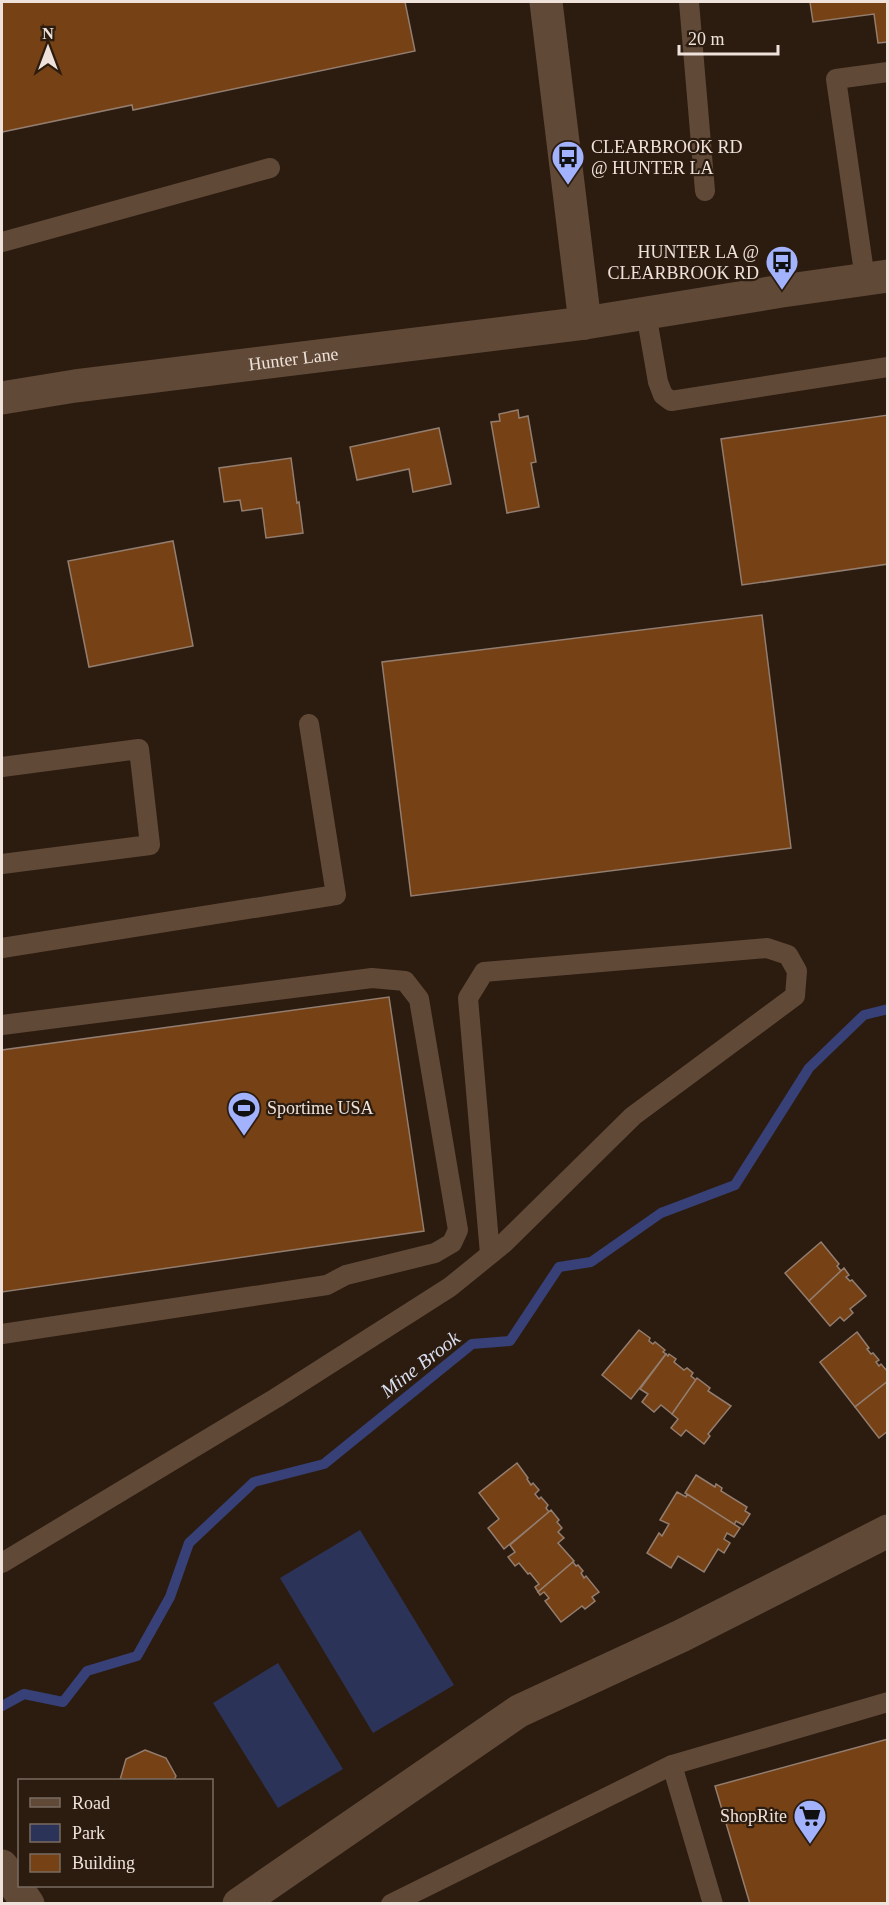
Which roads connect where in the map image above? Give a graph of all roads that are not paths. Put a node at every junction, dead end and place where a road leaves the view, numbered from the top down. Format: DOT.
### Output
graph roads {
  1 [pos="546,2"];
  2 [pos="689,2"];
  3 [pos="888,72"];
  4 [pos="270,168"];
  5 [pos="705,190"];
  6 [pos="2,242"];
  7 [pos="876,277"];
  8 [pos="646,314"];
  9 [pos="585,323"];
  10 [pos="888,367"];
  11 [pos="2,398"];
  12 [pos="309,724"];
  13 [pos="2,766"];
  14 [pos="2,864"];
  15 [pos="2,948"];
  16 [pos="2,1025"];
  17 [pos="490,1254"];
  18 [pos="2,1334"];
  19 [pos="888,1531"];
  20 [pos="2,1563"];
  21 [pos="888,1702"];
  22 [pos="672,1766"];
  23 [pos="2,1866"];
  24 [pos="28,1904"];
  25 [pos="239,1904"];
  26 [pos="391,1904"];
  27 [pos="713,1904"];
  1 -- 9 [label="street"];
  2 -- 5 [label="lane"];
  3 -- 7 [label="lane"];
  4 -- 6 [label="lane"];
  7 -- 8 [label="street, Hunter Lane"];
  8 -- 9 [label="street, Hunter Lane"];
  8 -- 10 [label="lane"];
  9 -- 11 [label="street, Hunter Lane"];
  12 -- 15 [label="lane"];
  13 -- 14 [label="lane"];
  16 -- 18 [label="lane"];
  17 -- 17 [label="lane"];
  17 -- 20 [label="lane"];
  19 -- 25 [label="street"];
  21 -- 22 [label="lane"];
  22 -- 26 [label="lane"];
  22 -- 27 [label="lane"];
  23 -- 24 [label="street"];
}
